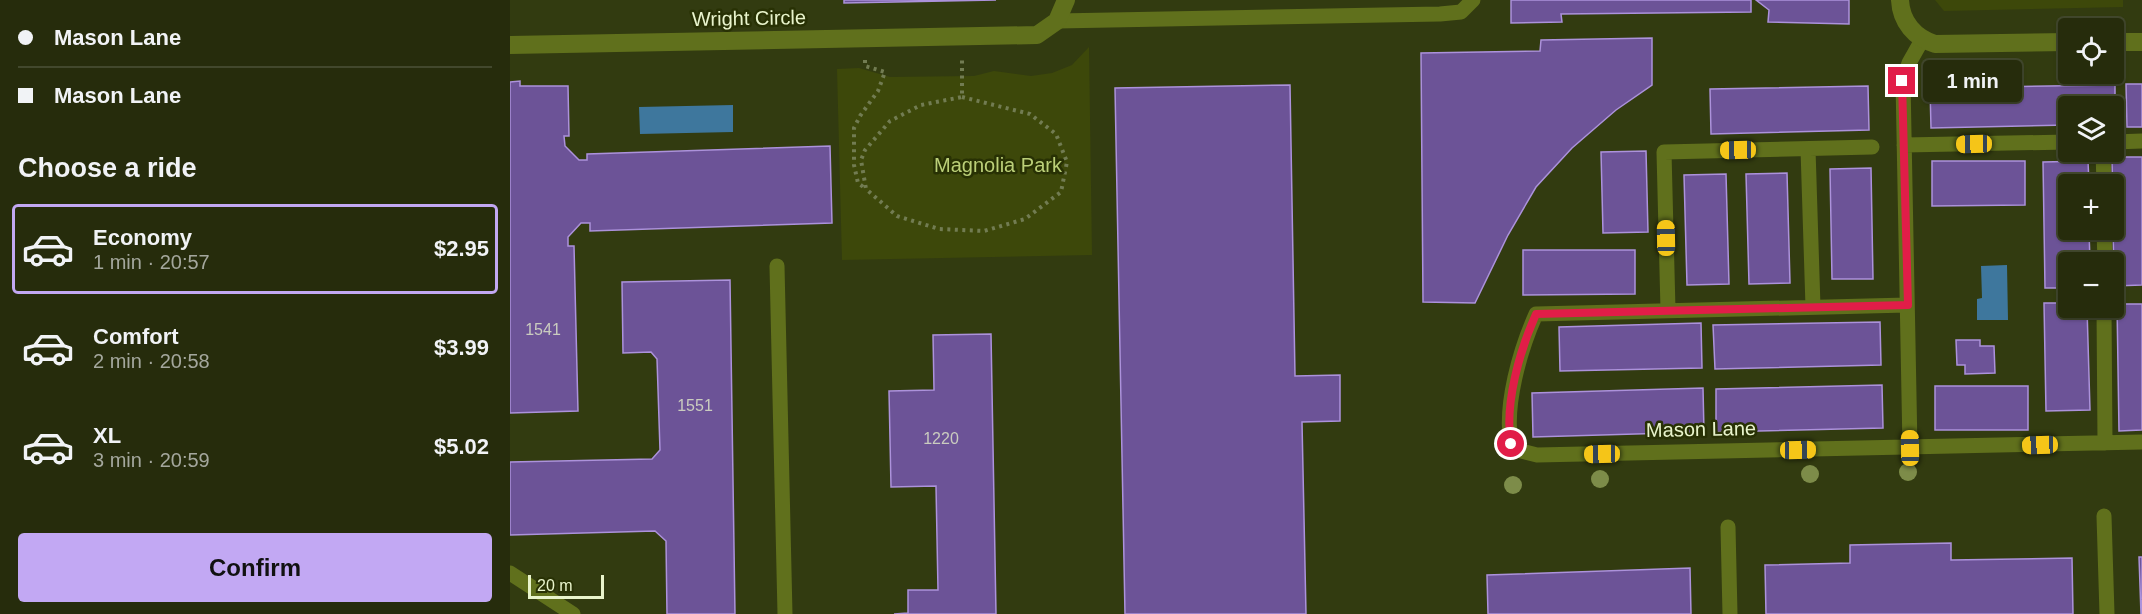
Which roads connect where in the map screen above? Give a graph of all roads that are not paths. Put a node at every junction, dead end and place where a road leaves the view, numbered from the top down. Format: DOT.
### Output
graph roads {
  1 [pos="1066,0"];
  2 [pos="1473,0"];
  3 [pos="1900,0"];
  4 [pos="1057,21"];
  5 [pos="1915,34"];
  6 [pos="2058,42"];
  7 [pos="2124,42"];
  8 [pos="2142,42"];
  9 [pos="510,45"];
  10 [pos="2142,141"];
  11 [pos="2058,142"];
  12 [pos="2124,142"];
  13 [pos="1904,145"];
  14 [pos="1872,147"];
  15 [pos="1808,149"];
  16 [pos="777,266"];
  17 [pos="1908,305"];
  18 [pos="1813,307"];
  19 [pos="1668,310"];
  20 [pos="2104,318"];
  21 [pos="2142,442"];
  22 [pos="2105,443"];
  23 [pos="1910,448"];
  24 [pos="2104,516"];
  25 [pos="1728,527"];
  26 [pos="510,573"];
  27 [pos="573,614"];
  28 [pos="785,614"];
  29 [pos="1730,614"];
  30 [pos="2107,614"];
  1 -- 4 [label="street"];
  2 -- 4 [label="lane"];
  3 -- 5 [label="street"];
  4 -- 9 [label="street, Wright Circle"];
  5 -- 6 [label="street"];
  5 -- 13 [label="lane"];
  7 -- 8 [label="street"];
  10 -- 12 [label="lane"];
  11 -- 13 [label="lane"];
  13 -- 17 [label="lane"];
  14 -- 15 [label="lane"];
  15 -- 18 [label="lane"];
  15 -- 19 [label="lane"];
  16 -- 28 [label="lane"];
  17 -- 18 [label="lane, Mason Lane"];
  17 -- 23 [label="lane"];
  18 -- 19 [label="lane, Mason Lane"];
  19 -- 23 [label="lane, Mason Lane"];
  20 -- 22 [label="lane"];
  21 -- 22 [label="lane, Mason Lane"];
  22 -- 23 [label="lane, Mason Lane"];
  24 -- 30 [label="lane"];
  25 -- 29 [label="lane"];
  26 -- 27 [label="lane"];
}
